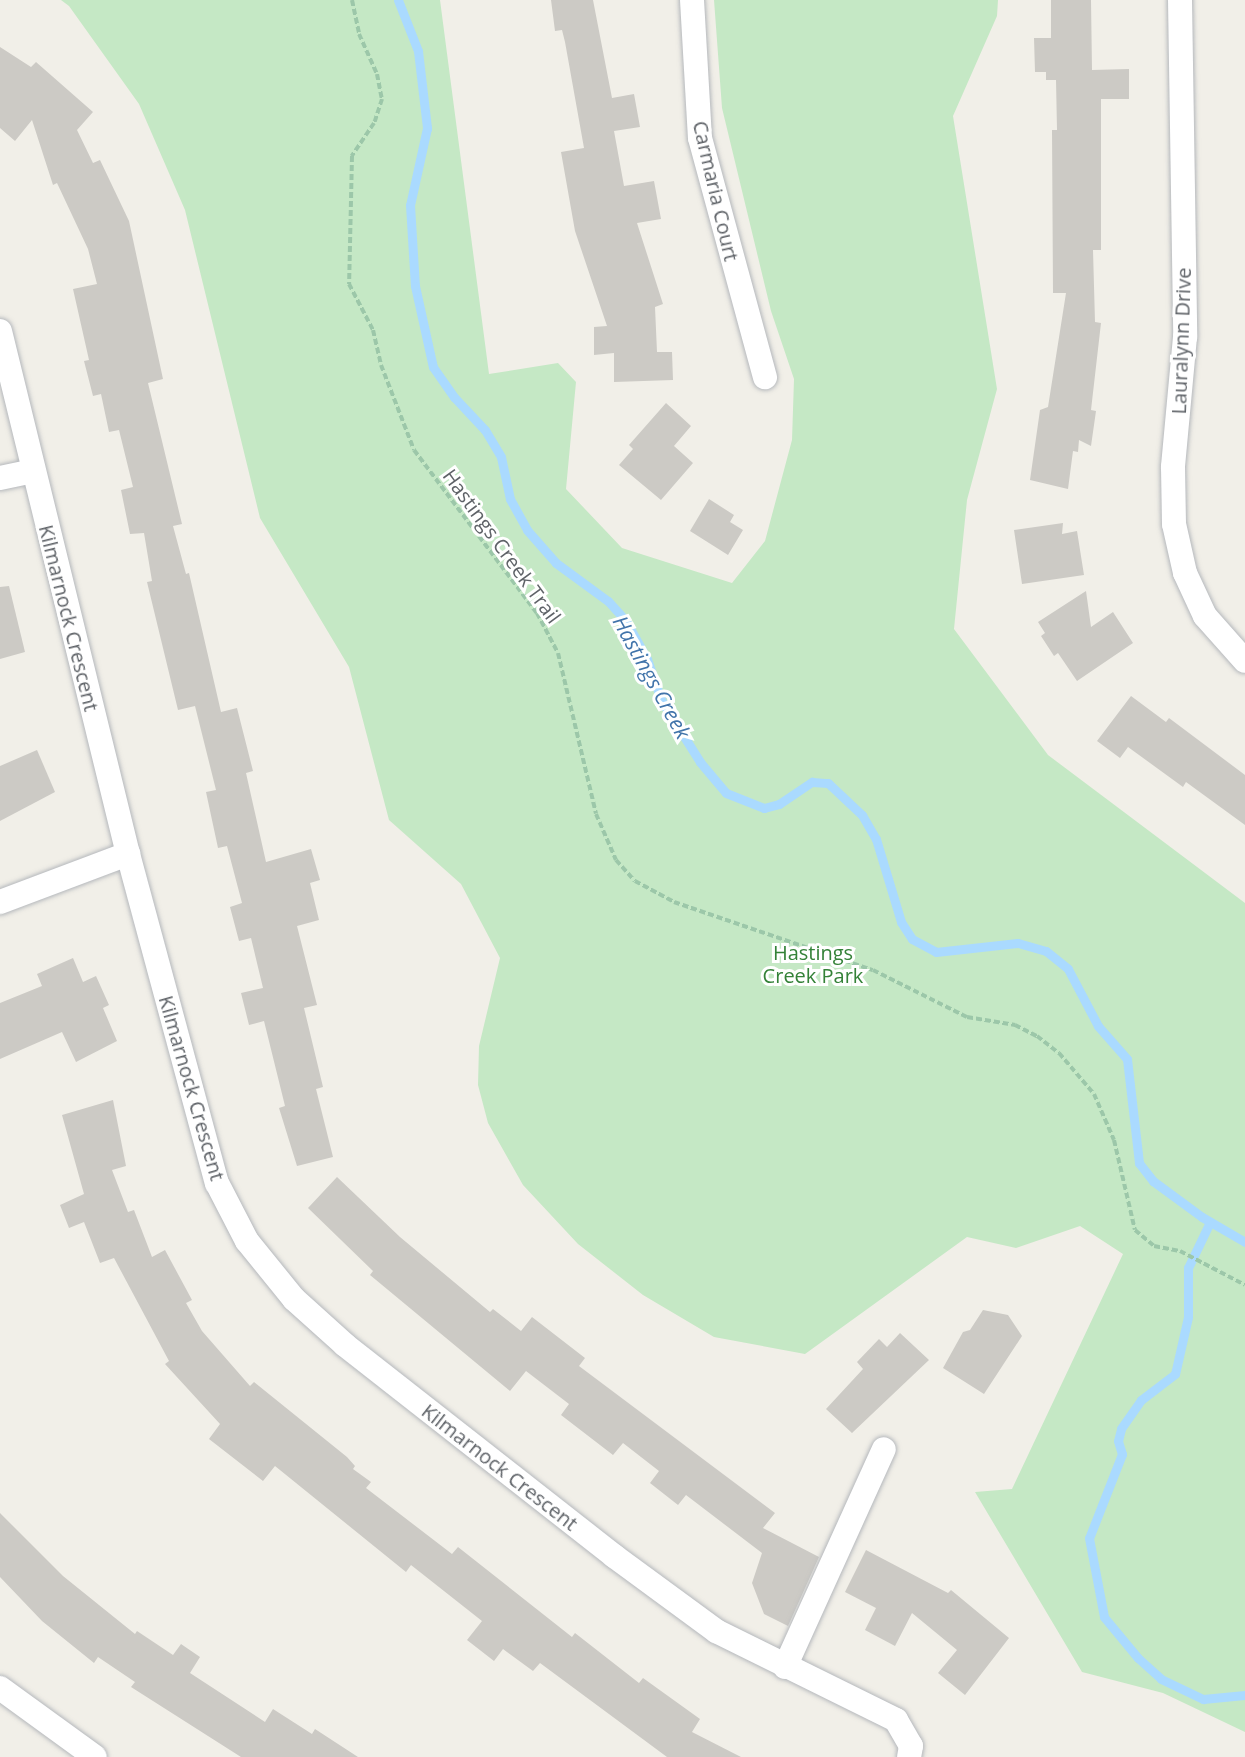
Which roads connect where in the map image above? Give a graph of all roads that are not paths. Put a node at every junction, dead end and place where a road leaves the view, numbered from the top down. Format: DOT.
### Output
graph roads {
  1 [pos="692,0"];
  2 [pos="1180,0"];
  3 [pos="0,331"];
  4 [pos="765,377"];
  5 [pos="33,471"];
  6 [pos="0,478"];
  7 [pos="1245,661"];
  8 [pos="128,854"];
  9 [pos="0,902"];
  10 [pos="884,1449"];
  11 [pos="785,1667"];
  12 [pos="0,1688"];
  13 [pos="95,1757"];
  14 [pos="909,1757"];
  1 -- 4 [label="street, Carmaria Court"];
  2 -- 7 [label="street, Lauralynn Drive"];
  3 -- 5 [label="street, Kilmarnock Crescent"];
  5 -- 6 [label="street"];
  5 -- 8 [label="street, Kilmarnock Crescent"];
  8 -- 9 [label="street"];
  8 -- 11 [label="street, Kilmarnock Crescent"];
  10 -- 11 [label="street"];
  11 -- 14 [label="street, Kilmarnock Crescent"];
  12 -- 13 [label="street"];
}
